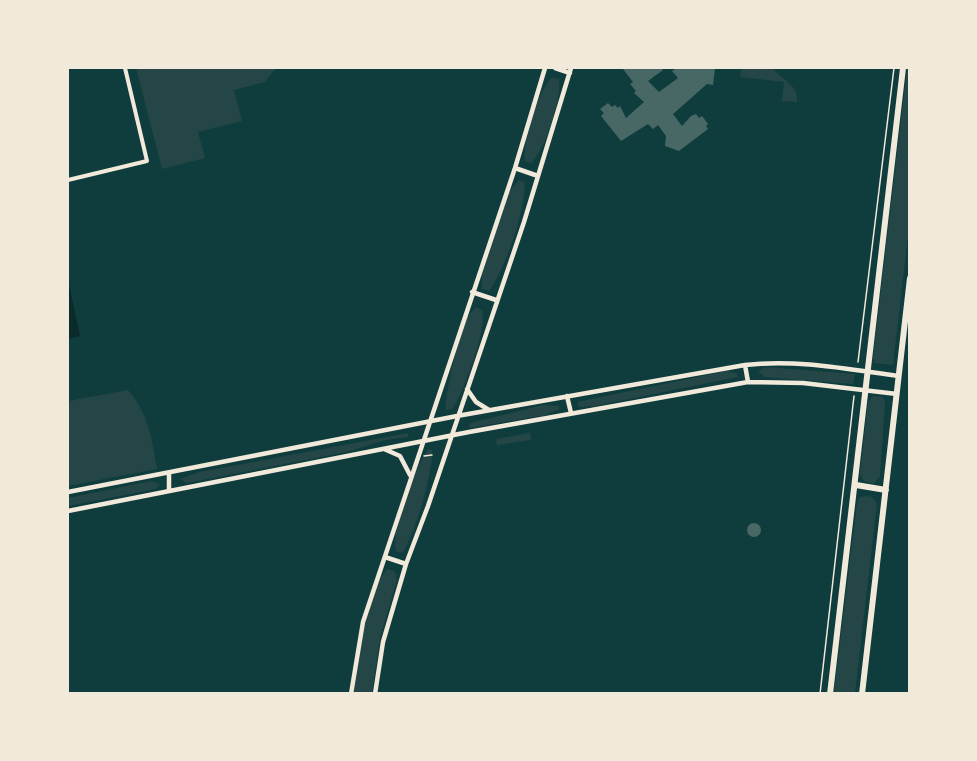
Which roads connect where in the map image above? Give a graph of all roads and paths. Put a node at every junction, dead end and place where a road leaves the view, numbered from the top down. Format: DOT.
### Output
graph roads {
  1 [pos="124,68"];
  2 [pos="545,68"];
  3 [pos="555,68"];
  4 [pos="894,68"];
  5 [pos="903,68"];
  6 [pos="570,70"];
  7 [pos="515,168"];
  8 [pos="538,176"];
  9 [pos="68,180"];
  10 [pos="909,278"];
  11 [pos="472,292"];
  12 [pos="496,300"];
  13 [pos="858,362"];
  14 [pos="745,365"];
  15 [pos="867,372"];
  16 [pos="898,376"];
  17 [pos="748,382"];
  18 [pos="467,389"];
  19 [pos="865,390"];
  20 [pos="897,394"];
  21 [pos="854,395"];
  22 [pos="567,396"];
  23 [pos="489,410"];
  24 [pos="571,413"];
  25 [pos="458,416"];
  26 [pos="430,421"];
  27 [pos="451,435"];
  28 [pos="423,441"];
  29 [pos="378,450"];
  30 [pos="432,455"];
  31 [pos="423,456"];
  32 [pos="169,473"];
  33 [pos="410,477"];
  34 [pos="856,485"];
  35 [pos="886,490"];
  36 [pos="169,491"];
  37 [pos="68,492"];
  38 [pos="68,511"];
  39 [pos="385,557"];
  40 [pos="406,564"];
  41 [pos="351,693"];
  42 [pos="375,693"];
  43 [pos="820,693"];
  44 [pos="830,693"];
  45 [pos="862,693"];
  1 -- 9 [label="street"];
  2 -- 7 [label="street"];
  3 -- 6 [label="street"];
  4 -- 13 [label="path"];
  5 -- 15 [label="main road"];
  6 -- 8 [label="street"];
  7 -- 8 [label="street"];
  7 -- 11 [label="street"];
  8 -- 12 [label="street"];
  10 -- 16 [label="main road"];
  11 -- 12 [label="street"];
  11 -- 26 [label="street"];
  12 -- 18 [label="street"];
  14 -- 15 [label="street"];
  14 -- 17 [label="street"];
  14 -- 22 [label="street"];
  15 -- 16 [label="street"];
  15 -- 19 [label="main road"];
  16 -- 20 [label="main road"];
  17 -- 19 [label="street"];
  17 -- 24 [label="street"];
  18 -- 23 [label="street"];
  18 -- 25 [label="street"];
  19 -- 20 [label="street"];
  19 -- 34 [label="main road"];
  20 -- 35 [label="main road"];
  21 -- 43 [label="path"];
  22 -- 23 [label="street"];
  22 -- 24 [label="street"];
  23 -- 25 [label="street"];
  24 -- 27 [label="street"];
  25 -- 26 [label="street"];
  25 -- 27 [label="street"];
  26 -- 28 [label="street"];
  26 -- 32 [label="street"];
  27 -- 28 [label="street"];
  27 -- 40 [label="street"];
  28 -- 29 [label="street"];
  28 -- 33 [label="street"];
  29 -- 33 [label="street"];
  29 -- 36 [label="street"];
  30 -- 31 [label="path"];
  32 -- 36 [label="street"];
  32 -- 37 [label="street"];
  33 -- 39 [label="street"];
  34 -- 35 [label="main road"];
  34 -- 44 [label="main road"];
  35 -- 45 [label="main road"];
  36 -- 38 [label="street"];
  39 -- 40 [label="street"];
  39 -- 41 [label="street"];
  40 -- 42 [label="street"];
}
